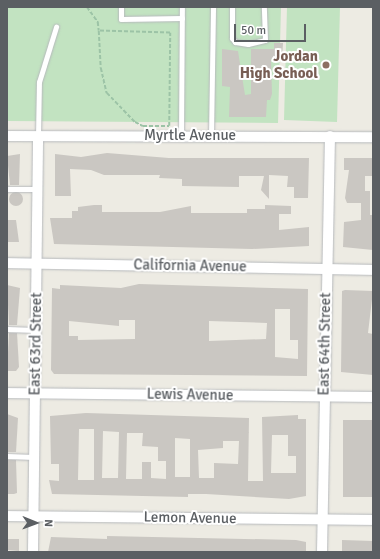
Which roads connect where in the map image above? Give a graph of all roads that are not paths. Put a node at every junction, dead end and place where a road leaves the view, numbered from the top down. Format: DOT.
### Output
graph roads {
  1 [pos="121,7"];
  2 [pos="182,7"];
  3 [pos="213,7"];
  4 [pos="232,7"];
  5 [pos="264,7"];
  6 [pos="182,18"];
  7 [pos="56,27"];
  8 [pos="7,136"];
  9 [pos="181,136"];
  10 [pos="211,136"];
  11 [pos="330,136"];
  12 [pos="38,137"];
  13 [pos="373,137"];
  14 [pos="7,189"];
  15 [pos="37,189"];
  16 [pos="36,262"];
  17 [pos="7,263"];
  18 [pos="327,269"];
  19 [pos="373,270"];
  20 [pos="7,330"];
  21 [pos="36,330"];
  22 [pos="7,393"];
  23 [pos="35,393"];
  24 [pos="324,396"];
  25 [pos="373,397"];
  26 [pos="7,456"];
  27 [pos="34,457"];
  28 [pos="7,516"];
  29 [pos="34,516"];
  30 [pos="322,520"];
  31 [pos="373,520"];
  32 [pos="33,552"];
  33 [pos="322,552"];
  1 -- 6 [label="lane"];
  2 -- 6 [label="lane"];
  3 -- 10 [label="lane"];
  4 -- 5 [label="lane"];
  6 -- 9 [label="lane"];
  7 -- 12 [label="lane"];
  8 -- 12 [label="street, Myrtle Avenue"];
  9 -- 10 [label="street, Myrtle Avenue"];
  9 -- 12 [label="street, Myrtle Avenue"];
  10 -- 11 [label="street, Myrtle Avenue"];
  11 -- 13 [label="street, Myrtle Avenue"];
  11 -- 18 [label="street, East 64th Street"];
  12 -- 15 [label="street, East 63rd Street"];
  14 -- 15 [label="lane"];
  15 -- 16 [label="street, East 63rd Street"];
  16 -- 17 [label="street, California Avenue"];
  16 -- 18 [label="street, California Avenue"];
  16 -- 21 [label="street, East 63rd Street"];
  18 -- 19 [label="street, California Avenue"];
  18 -- 24 [label="street, East 64th Street"];
  20 -- 21 [label="lane"];
  21 -- 23 [label="street, East 63rd Street"];
  22 -- 23 [label="street, Lewis Avenue"];
  23 -- 24 [label="street, Lewis Avenue"];
  23 -- 27 [label="street, East 63rd Street"];
  24 -- 25 [label="street, Lewis Avenue"];
  24 -- 30 [label="street, East 64th Street"];
  26 -- 27 [label="lane"];
  27 -- 29 [label="street, East 63rd Street"];
  28 -- 29 [label="street, Lemon Avenue"];
  29 -- 30 [label="street, Lemon Avenue"];
  29 -- 32 [label="street, East 63rd Street"];
  30 -- 31 [label="street, Lemon Avenue"];
  30 -- 33 [label="street, East 64th Street"];
}
